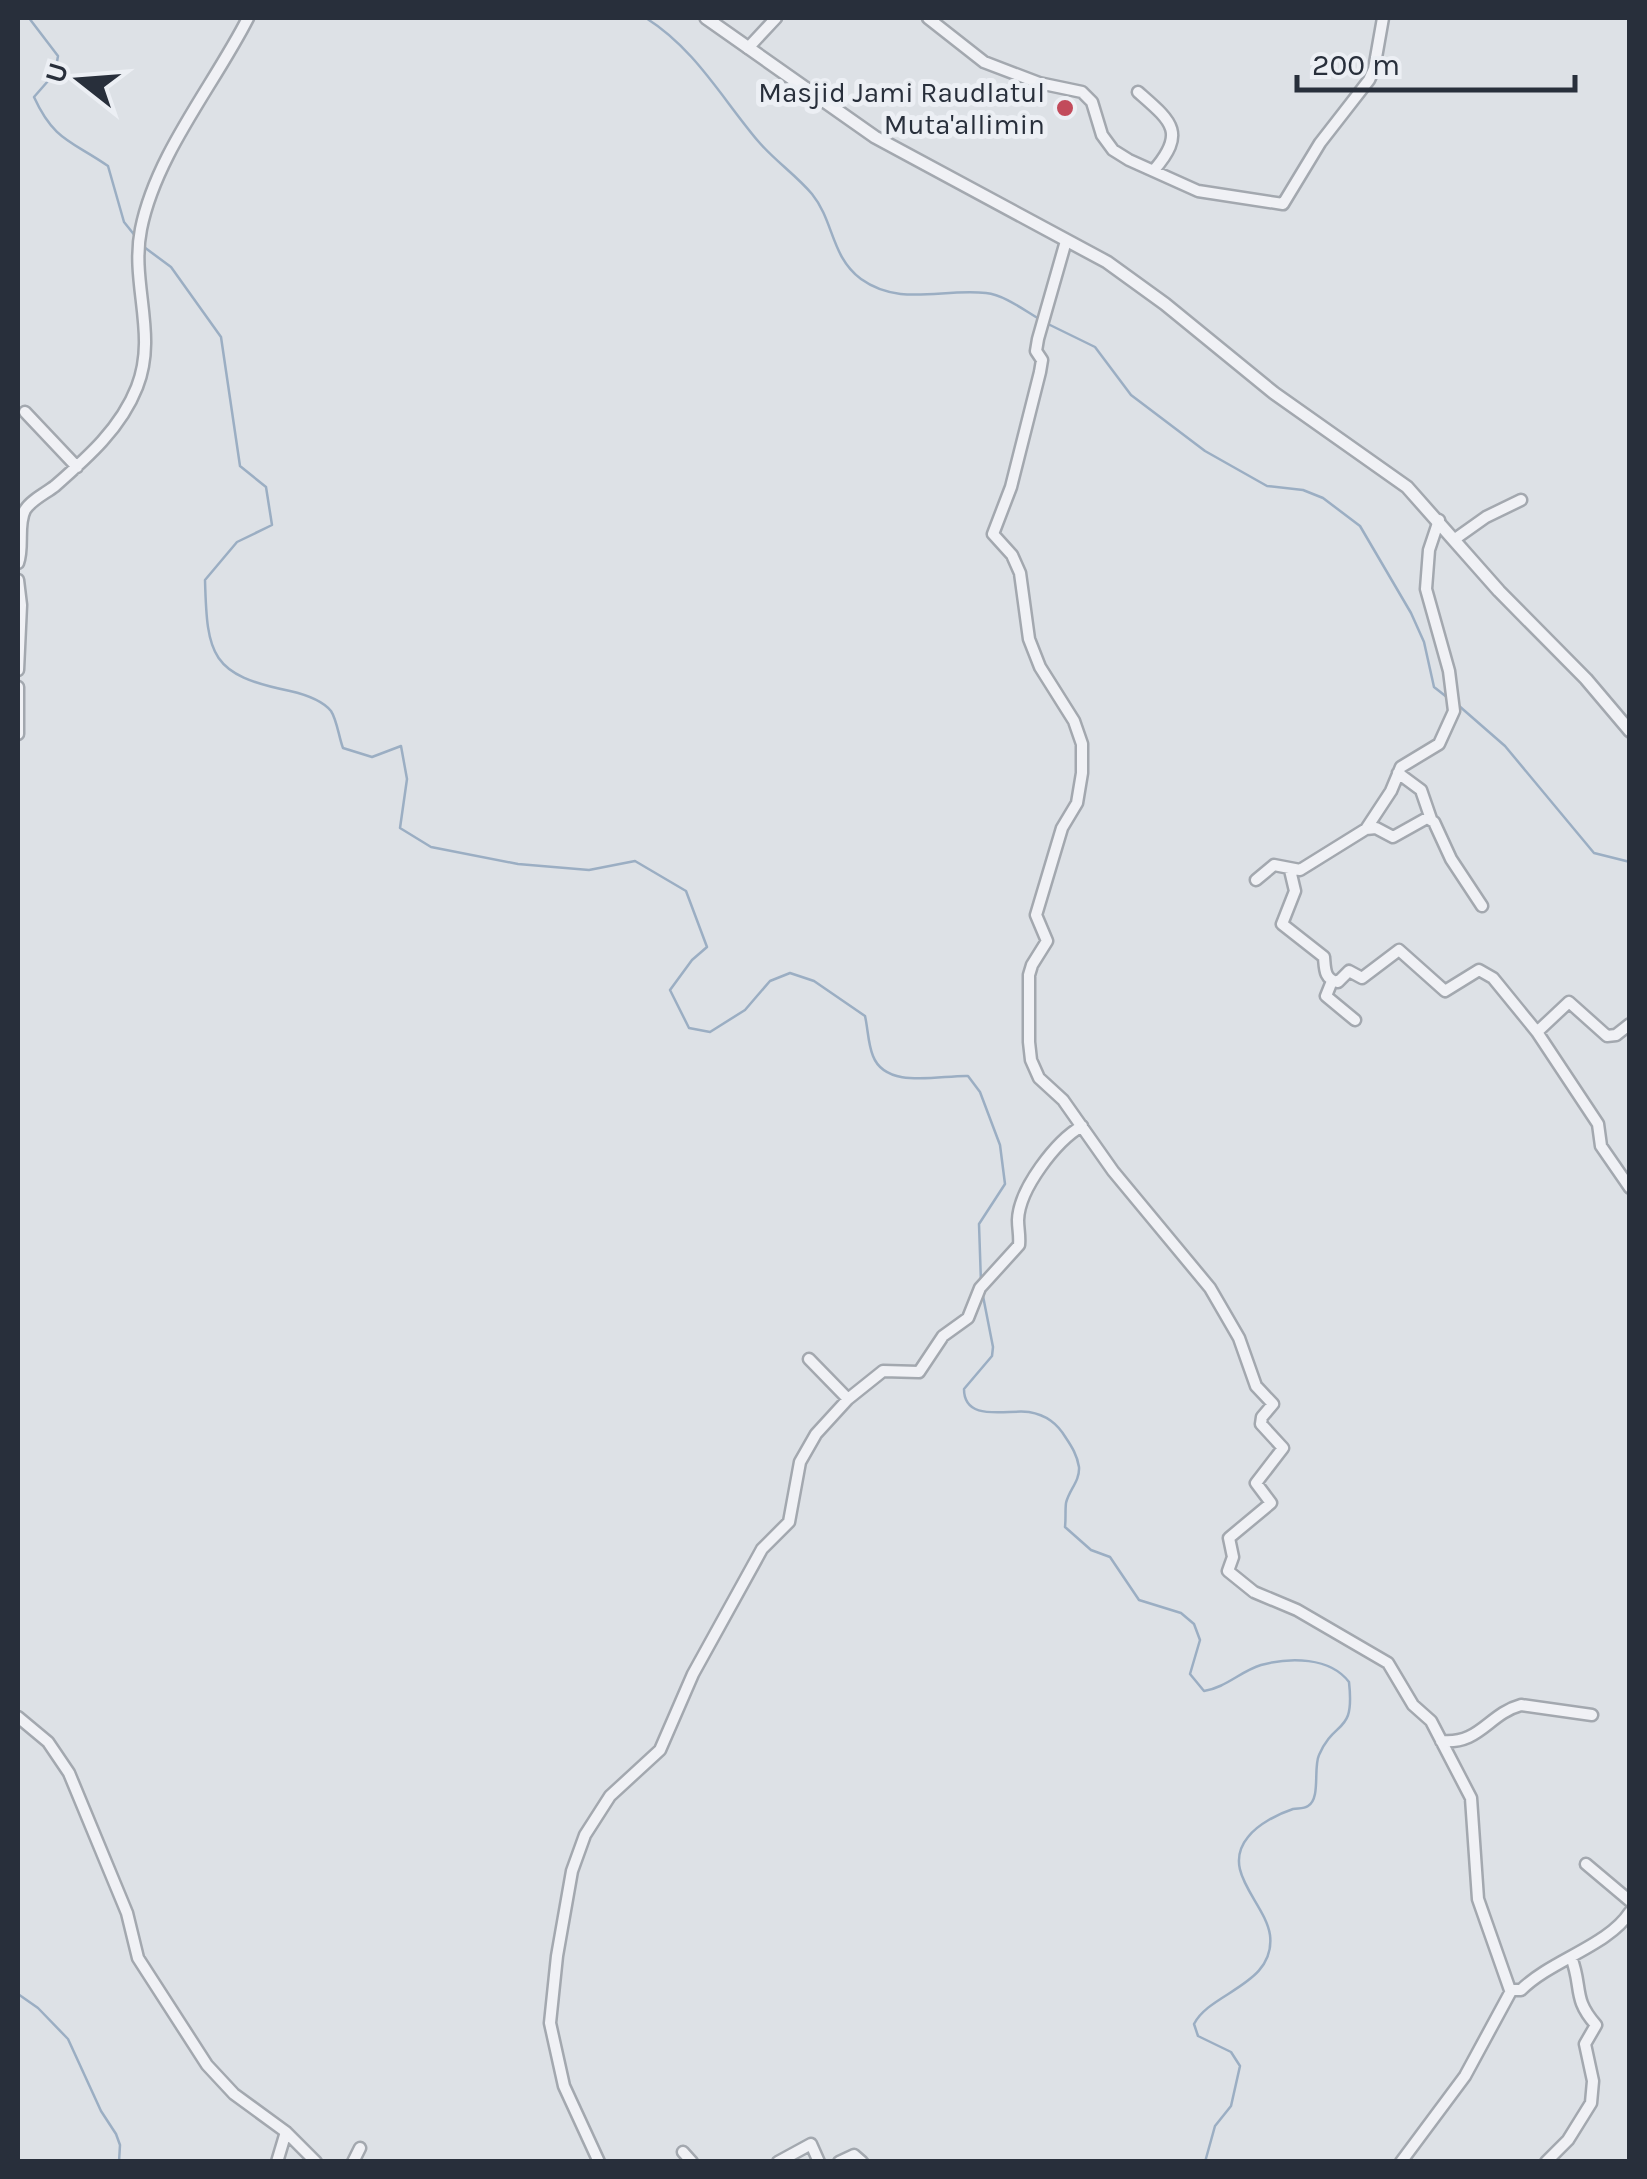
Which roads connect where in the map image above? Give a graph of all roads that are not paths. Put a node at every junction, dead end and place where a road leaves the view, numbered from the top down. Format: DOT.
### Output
graph roads {
  1 [pos="248,18"];
  2 [pos="706,18"];
  3 [pos="776,18"];
  4 [pos="928,18"];
  5 [pos="1383,18"];
  6 [pos="748,48"];
  7 [pos="1138,92"];
  8 [pos="1154,170"];
  9 [pos="1066,241"];
  10 [pos="26,412"];
  11 [pos="77,467"];
  12 [pos="1521,500"];
  13 [pos="1438,520"];
  14 [pos="1455,539"];
  15 [pos="18,563"];
  16 [pos="18,580"];
  17 [pos="18,670"];
  18 [pos="18,687"];
  19 [pos="1630,731"];
  20 [pos="18,734"];
  21 [pos="1398,773"];
  22 [pos="1431,819"];
  23 [pos="1366,828"];
  24 [pos="1290,870"];
  25 [pos="1256,880"];
  26 [pos="1482,906"];
  27 [pos="1332,980"];
  28 [pos="1356,1020"];
  29 [pos="1630,1024"];
  30 [pos="1536,1032"];
  31 [pos="1082,1126"];
  32 [pos="1630,1188"];
  33 [pos="810,1358"];
  34 [pos="848,1400"];
  35 [pos="1592,1715"];
  36 [pos="18,1717"];
  37 [pos="1440,1741"];
  38 [pos="1586,1864"];
  39 [pos="1630,1901"];
  40 [pos="1630,1912"];
  41 [pos="1571,1957"];
  42 [pos="1511,1992"];
  43 [pos="286,2132"];
  44 [pos="592,2147"];
  45 [pos="360,2148"];
  46 [pos="682,2152"];
  47 [pos="276,2162"];
  48 [pos="316,2162"];
  49 [pos="352,2162"];
  50 [pos="586,2162"];
  51 [pos="598,2162"];
  52 [pos="692,2162"];
  53 [pos="778,2162"];
  54 [pos="818,2162"];
  55 [pos="839,2162"];
  56 [pos="862,2162"];
  57 [pos="1401,2162"];
  58 [pos="1546,2162"];
  1 -- 11 [label="street"];
  2 -- 6 [label="street"];
  3 -- 6 [label="street"];
  4 -- 8 [label="street"];
  5 -- 8 [label="street"];
  6 -- 9 [label="street"];
  7 -- 8 [label="street"];
  9 -- 13 [label="street"];
  9 -- 31 [label="street"];
  10 -- 11 [label="street"];
  11 -- 15 [label="street"];
  12 -- 14 [label="street"];
  13 -- 14 [label="street"];
  13 -- 21 [label="street"];
  14 -- 19 [label="street"];
  16 -- 17 [label="street"];
  18 -- 20 [label="street"];
  21 -- 22 [label="street"];
  21 -- 23 [label="street"];
  22 -- 23 [label="street"];
  22 -- 26 [label="street"];
  23 -- 24 [label="street"];
  24 -- 25 [label="street"];
  24 -- 27 [label="street"];
  27 -- 28 [label="street"];
  27 -- 30 [label="street"];
  29 -- 30 [label="street"];
  30 -- 32 [label="street"];
  31 -- 34 [label="street"];
  31 -- 37 [label="street"];
  33 -- 34 [label="street"];
  34 -- 44 [label="street"];
  35 -- 37 [label="street"];
  36 -- 43 [label="street"];
  37 -- 42 [label="street"];
  38 -- 39 [label="street"];
  40 -- 41 [label="street"];
  41 -- 42 [label="street"];
  41 -- 58 [label="street"];
  42 -- 57 [label="street"];
  43 -- 47 [label="street"];
  43 -- 48 [label="street"];
  44 -- 50 [label="street"];
  44 -- 51 [label="street"];
  45 -- 49 [label="street"];
  46 -- 52 [label="street"];
  53 -- 54 [label="street"];
  55 -- 56 [label="street"];
}
